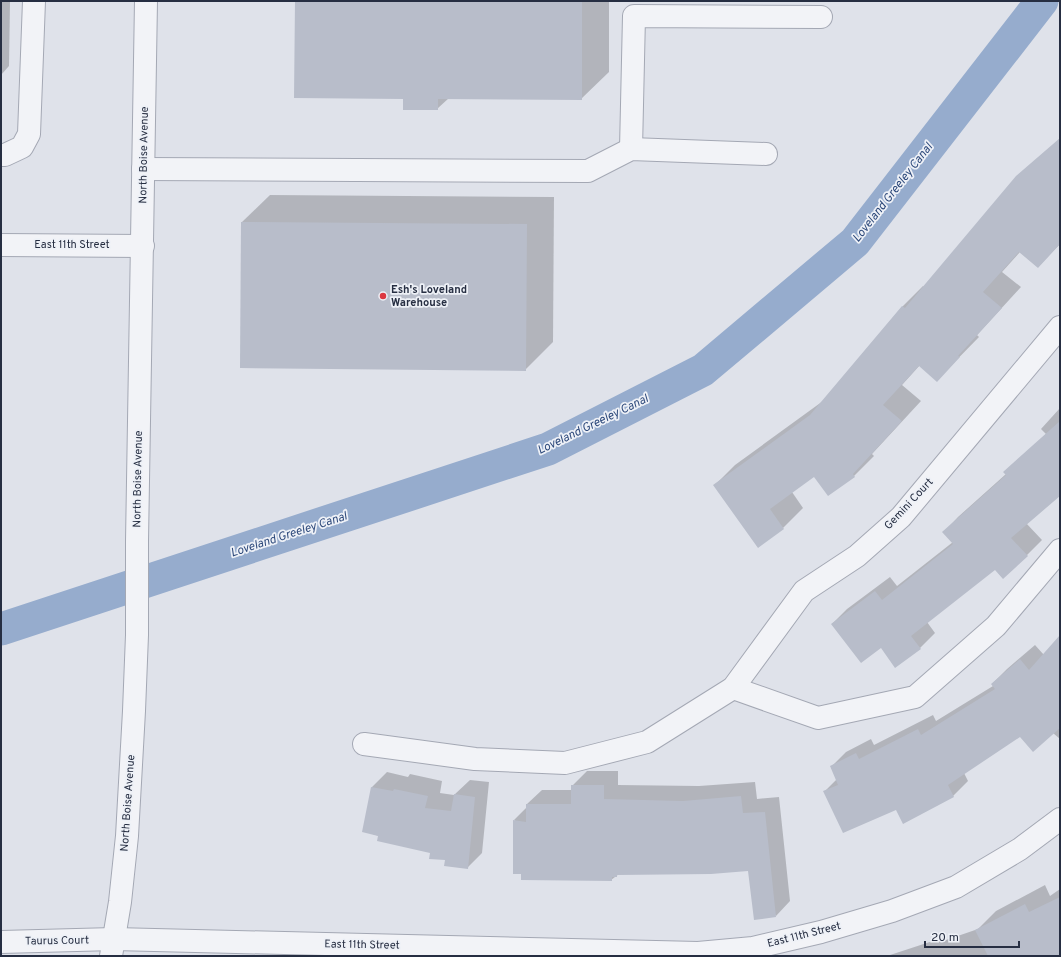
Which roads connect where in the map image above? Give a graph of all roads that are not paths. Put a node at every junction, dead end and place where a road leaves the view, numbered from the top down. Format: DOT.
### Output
graph roads {
  1 [pos="34,1"];
  2 [pos="146,1"];
  3 [pos="821,17"];
  4 [pos="631,149"];
  5 [pos="766,154"];
  6 [pos="1,155"];
  7 [pos="143,169"];
  8 [pos="1,245"];
  9 [pos="143,246"];
  10 [pos="1060,327"];
  11 [pos="1060,550"];
  12 [pos="732,688"];
  13 [pos="364,744"];
  14 [pos="1060,819"];
  15 [pos="1,942"];
  16 [pos="112,948"];
  17 [pos="753,952"];
  1 -- 6 [label="street"];
  2 -- 7 [label="street, North Boise Avenue"];
  3 -- 4 [label="street"];
  4 -- 5 [label="street"];
  4 -- 7 [label="street"];
  7 -- 9 [label="street, North Boise Avenue"];
  8 -- 9 [label="street, East 11th Street"];
  9 -- 16 [label="street, North Boise Avenue"];
  10 -- 12 [label="street, Gemini Court"];
  11 -- 12 [label="street"];
  12 -- 13 [label="street"];
  14 -- 17 [label="street, East 11th Street"];
  15 -- 16 [label="street, Taurus Court"];
  16 -- 17 [label="street, East 11th Street"];
}
